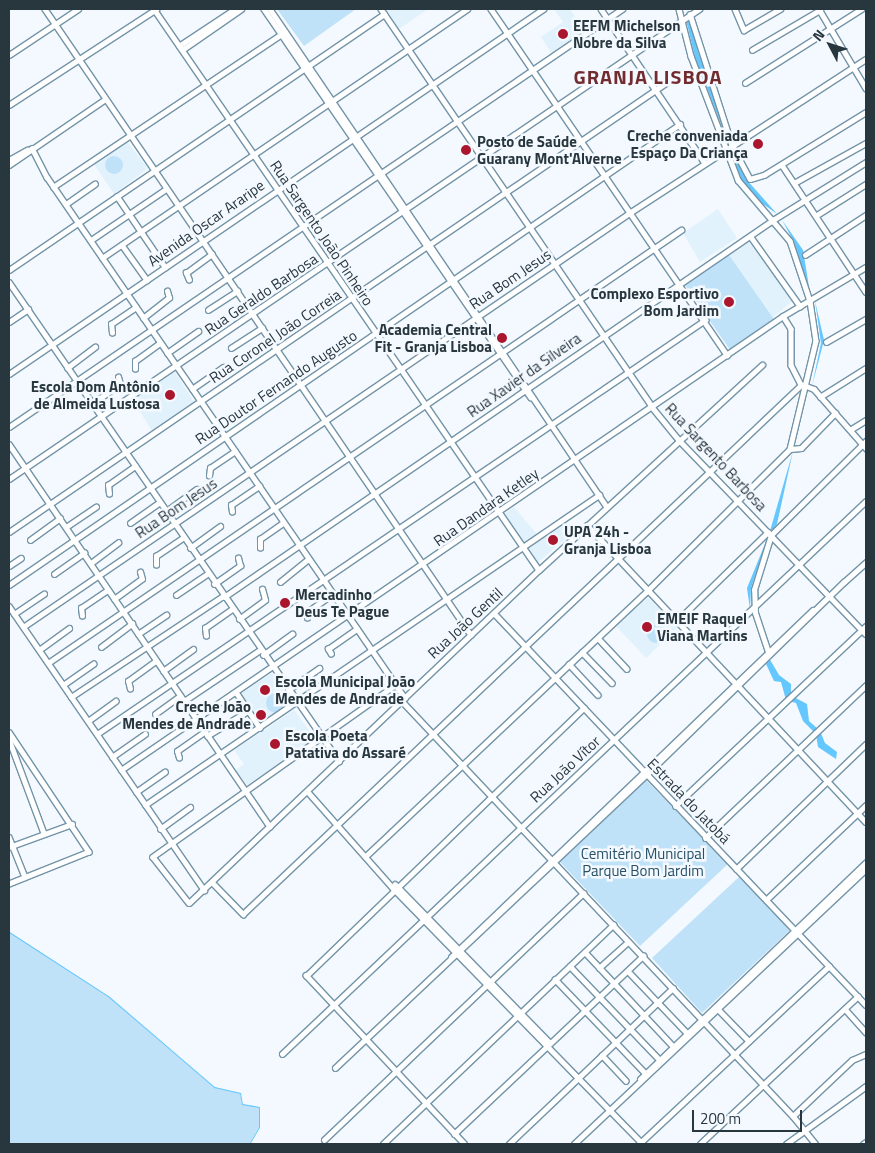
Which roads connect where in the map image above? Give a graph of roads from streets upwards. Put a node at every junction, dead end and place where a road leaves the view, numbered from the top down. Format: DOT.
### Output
graph roads {
  1 [pos="45,9"];
  2 [pos="78,9"];
  3 [pos="155,9"];
  4 [pos="235,9"];
  5 [pos="241,9"];
  6 [pos="264,9"];
  7 [pos="270,9"];
  8 [pos="381,9"];
  9 [pos="466,9"];
  10 [pos="491,9"];
  11 [pos="543,9"];
  12 [pos="601,9"];
  13 [pos="622,9"];
  14 [pos="679,9"];
  15 [pos="699,9"];
  16 [pos="736,9"];
  17 [pos="780,9"];
  18 [pos="819,9"];
  19 [pos="858,10"];
  20 [pos="384,14"];
  21 [pos="690,14"];
  22 [pos="608,18"];
  23 [pos="681,19"];
  24 [pos="55,24"];
  25 [pos="212,26"];
  26 [pos="831,29"];
  27 [pos="283,33"];
  28 [pos="508,33"];
  29 [pos="180,48"];
  30 [pos="408,49"];
  31 [pos="752,50"];
  32 [pos="9,54"];
  33 [pos="634,54"];
  34 [pos="80,60"];
  35 [pos="866,60"];
  36 [pos="306,67"];
  37 [pos="854,67"];
  38 [pos="533,70"];
  39 [pos="679,74"];
  40 [pos="745,82"];
  41 [pos="206,83"];
  42 [pos="433,85"];
  43 [pos="866,88"];
  44 [pos="657,89"];
  45 [pos="104,100"];
  46 [pos="331,102"];
  47 [pos="9,105"];
  48 [pos="558,105"];
  49 [pos="866,112"];
  50 [pos="230,120"];
  51 [pos="458,122"];
  52 [pos="680,124"];
  53 [pos="128,136"];
  54 [pos="355,138"];
  55 [pos="583,141"];
  56 [pos="866,143"];
  57 [pos="732,145"];
  58 [pos="34,148"];
  59 [pos="727,148"];
  60 [pos="252,152"];
  61 [pos="482,158"];
  62 [pos="9,160"];
  63 [pos="866,162"];
  64 [pos="705,163"];
  65 [pos="9,165"];
  66 [pos="782,165"];
  67 [pos="154,172"];
  68 [pos="381,174"];
  69 [pos="606,176"];
  70 [pos="794,183"];
  71 [pos="95,184"];
  72 [pos="866,184"];
  73 [pos="54,187"];
  74 [pos="278,188"];
  75 [pos="166,189"];
  76 [pos="506,193"];
  77 [pos="117,196"];
  78 [pos="805,199"];
  79 [pos="66,204"];
  80 [pos="178,206"];
  81 [pos="405,210"];
  82 [pos="631,212"];
  83 [pos="129,214"];
  84 [pos="817,215"];
  85 [pos="866,215"];
  86 [pos="774,220"];
  87 [pos="79,224"];
  88 [pos="304,226"];
  89 [pos="531,229"];
  90 [pos="681,230"];
  91 [pos="141,232"];
  92 [pos="832,236"];
  93 [pos="751,237"];
  94 [pos="91,240"];
  95 [pos="203,241"];
  96 [pos="122,245"];
  97 [pos="428,245"];
  98 [pos="655,248"];
  99 [pos="212,254"];
  100 [pos="805,255"];
  101 [pos="102,258"];
  102 [pos="328,264"];
  103 [pos="554,265"];
  104 [pos="866,266"];
  105 [pos="165,267"];
  106 [pos="9,270"];
  107 [pos="855,274"];
  108 [pos="228,276"];
  109 [pos="147,280"];
  110 [pos="189,280"];
  111 [pos="453,281"];
  112 [pos="9,282"];
  113 [pos="680,284"];
  114 [pos="237,290"];
  115 [pos="167,291"];
  116 [pos="866,292"];
  117 [pos="127,294"];
  118 [pos="351,298"];
  119 [pos="580,300"];
  120 [pos="810,301"];
  121 [pos="800,306"];
  122 [pos="136,307"];
  123 [pos="28,309"];
  124 [pos="208,310"];
  125 [pos="253,315"];
  126 [pos="480,315"];
  127 [pos="783,316"];
  128 [pos="143,318"];
  129 [pos="866,318"];
  130 [pos="474,319"];
  131 [pos="705,320"];
  132 [pos="9,322"];
  133 [pos="262,328"];
  134 [pos="151,329"];
  135 [pos="198,331"];
  136 [pos="112,333"];
  137 [pos="376,334"];
  138 [pos="605,335"];
  139 [pos="826,342"];
  140 [pos="160,343"];
  141 [pos="51,347"];
  142 [pos="96,347"];
  143 [pos="231,348"];
  144 [pos="277,350"];
  145 [pos="167,353"];
  146 [pos="502,353"];
  147 [pos="727,355"];
  148 [pos="762,365"];
  149 [pos="176,366"];
  150 [pos="223,367"];
  151 [pos="67,368"];
  152 [pos="866,368"];
  153 [pos="135,369"];
  154 [pos="401,371"];
  155 [pos="629,371"];
  156 [pos="9,374"];
  157 [pos="118,377"];
  158 [pos="76,381"];
  159 [pos="301,385"];
  160 [pos="805,386"];
  161 [pos="192,389"];
  162 [pos="526,389"];
  163 [pos="820,396"];
  164 [pos="201,402"];
  165 [pos="92,404"];
  166 [pos="425,407"];
  167 [pos="652,407"];
  168 [pos="835,413"];
  169 [pos="101,417"];
  170 [pos="866,420"];
  171 [pos="325,422"];
  172 [pos="551,424"];
  173 [pos="9,427"];
  174 [pos="850,430"];
  175 [pos="225,437"];
  176 [pos="679,440"];
  177 [pos="450,442"];
  178 [pos="9,444"];
  179 [pos="865,444"];
  180 [pos="790,449"];
  181 [pos="235,451"];
  182 [pos="124,453"];
  183 [pos="350,457"];
  184 [pos="575,460"];
  185 [pos="135,466"];
  186 [pos="25,468"];
  187 [pos="709,471"];
  188 [pos="250,473"];
  189 [pos="209,476"];
  190 [pos="475,477"];
  191 [pos="9,479"];
  192 [pos="258,486"];
  193 [pos="149,489"];
  194 [pos="197,489"];
  195 [pos="374,493"];
  196 [pos="109,494"];
  197 [pos="599,495"];
  198 [pos="866,501"];
  199 [pos="739,502"];
  200 [pos="50,503"];
  201 [pos="159,503"];
  202 [pos="96,507"];
  203 [pos="607,507"];
  204 [pos="274,509"];
  205 [pos="165,512"];
  206 [pos="232,512"];
  207 [pos="499,514"];
  208 [pos="60,518"];
  209 [pos="130,523"];
  210 [pos="283,523"];
  211 [pos="174,524"];
  212 [pos="587,525"];
  213 [pos="220,526"];
  214 [pos="66,527"];
  215 [pos="399,529"];
  216 [pos="9,532"];
  217 [pos="770,534"];
  218 [pos="183,538"];
  219 [pos="30,540"];
  220 [pos="74,540"];
  221 [pos="118,543"];
  222 [pos="298,544"];
  223 [pos="190,548"];
  224 [pos="260,548"];
  225 [pos="523,548"];
  226 [pos="84,554"];
  227 [pos="21,558"];
  228 [pos="238,558"];
  229 [pos="617,558"];
  230 [pos="308,559"];
  231 [pos="198,560"];
  232 [pos="866,562"];
  233 [pos="90,563"];
  234 [pos="800,564"];
  235 [pos="156,565"];
  236 [pos="424,565"];
  237 [pos="9,566"];
  238 [pos="539,570"];
  239 [pos="140,572"];
  240 [pos="54,574"];
  241 [pos="207,574"];
  242 [pos="99,576"];
  243 [pos="323,580"];
  244 [pos="280,582"];
  245 [pos="214,584"];
  246 [pos="9,585"];
  247 [pos="262,589"];
  248 [pos="108,590"];
  249 [pos="648,590"];
  250 [pos="44,594"];
  251 [pos="333,594"];
  252 [pos="176,595"];
  253 [pos="223,596"];
  254 [pos="829,597"];
  255 [pos="114,599"];
  256 [pos="447,600"];
  257 [pos="9,606"];
  258 [pos="755,607"];
  259 [pos="232,610"];
  260 [pos="123,612"];
  261 [pos="494,613"];
  262 [pos="14,614"];
  263 [pos="166,615"];
  264 [pos="82,616"];
  265 [pos="348,616"];
  266 [pos="307,618"];
  267 [pos="239,619"];
  268 [pos="677,621"];
  269 [pos="132,624"];
  270 [pos="866,626"];
  271 [pos="23,627"];
  272 [pos="69,628"];
  273 [pos="357,629"];
  274 [pos="862,630"];
  275 [pos="248,632"];
  276 [pos="138,634"];
  277 [pos="292,634"];
  278 [pos="866,634"];
  279 [pos="471,635"];
  280 [pos="206,636"];
  281 [pos="598,638"];
  282 [pos="525,645"];
  283 [pos="101,647"];
  284 [pos="147,647"];
  285 [pos="193,649"];
  286 [pos="39,650"];
  287 [pos="260,650"];
  288 [pos="373,652"];
  289 [pos="582,652"];
  290 [pos="768,652"];
  291 [pos="706,653"];
  292 [pos="331,654"];
  293 [pos="263,655"];
  294 [pos="156,661"];
  295 [pos="48,663"];
  296 [pos="93,664"];
  297 [pos="569,664"];
  298 [pos="272,668"];
  299 [pos="319,668"];
  300 [pos="626,669"];
  301 [pos="162,671"];
  302 [pos="554,676"];
  303 [pos="171,683"];
  304 [pos="612,683"];
  305 [pos="737,684"];
  306 [pos="63,685"];
  307 [pos="396,685"];
  308 [pos="866,685"];
  309 [pos="130,689"];
  310 [pos="288,690"];
  311 [pos="236,692"];
  312 [pos="598,695"];
  313 [pos="180,696"];
  314 [pos="71,698"];
  315 [pos="403,700"];
  316 [pos="116,701"];
  317 [pos="184,701"];
  318 [pos="297,703"];
  319 [pos="584,708"];
  320 [pos="248,711"];
  321 [pos="154,714"];
  322 [pos="768,719"];
  323 [pos="195,720"];
  324 [pos="88,721"];
  325 [pos="260,728"];
  326 [pos="9,732"];
  327 [pos="97,734"];
  328 [pos="145,734"];
  329 [pos="205,734"];
  330 [pos="432,734"];
  331 [pos="321,738"];
  332 [pos="9,739"];
  333 [pos="614,740"];
  334 [pos="866,744"];
  335 [pos="798,749"];
  336 [pos="220,755"];
  337 [pos="112,757"];
  338 [pos="179,758"];
  339 [pos="339,761"];
  340 [pos="461,766"];
  341 [pos="121,770"];
  342 [pos="165,772"];
  343 [pos="645,774"];
  344 [pos="828,781"];
  345 [pos="243,790"];
  346 [pos="136,792"];
  347 [pos="308,792"];
  348 [pos="490,796"];
  349 [pos="145,805"];
  350 [pos="866,805"];
  351 [pos="675,806"];
  352 [pos="190,807"];
  353 [pos="858,813"];
  354 [pos="866,822"];
  355 [pos="337,823"];
  356 [pos="72,824"];
  357 [pos="270,827"];
  358 [pos="520,828"];
  359 [pos="160,829"];
  360 [pos="44,834"];
  361 [pos="9,837"];
  362 [pos="705,838"];
  363 [pos="170,843"];
  364 [pos="10,847"];
  365 [pos="367,855"];
  366 [pos="552,860"];
  367 [pos="866,862"];
  368 [pos="736,869"];
  369 [pos="866,869"];
  370 [pos="25,877"];
  371 [pos="212,882"];
  372 [pos="9,884"];
  373 [pos="395,887"];
  374 [pos="204,890"];
  375 [pos="583,893"];
  376 [pos="766,900"];
  377 [pos="426,918"];
  378 [pos="613,924"];
  379 [pos="794,930"];
  380 [pos="799,934"];
  381 [pos="628,942"];
  382 [pos="458,950"];
  383 [pos="585,952"];
  384 [pos="643,956"];
  385 [pos="570,966"];
  386 [pos="829,966"];
  387 [pos="600,968"];
  388 [pos="628,971"];
  389 [pos="555,979"];
  390 [pos="489,982"];
  391 [pos="614,984"];
  392 [pos="674,988"];
  393 [pos="858,996"];
  394 [pos="600,997"];
  395 [pos="658,1002"];
  396 [pos="866,1005"];
  397 [pos="333,1006"];
  398 [pos="844,1009"];
  399 [pos="586,1010"];
  400 [pos="719,1010"];
  401 [pos="519,1014"];
  402 [pos="644,1016"];
  403 [pos="704,1020"];
  404 [pos="630,1029"];
  405 [pos="866,1032"];
  406 [pos="687,1033"];
  407 [pos="365,1039"];
  408 [pos="749,1041"];
  409 [pos="616,1042"];
  410 [pos="548,1044"];
  411 [pos="673,1046"];
  412 [pos="282,1054"];
  413 [pos="736,1054"];
  414 [pos="866,1054"];
  415 [pos="602,1055"];
  416 [pos="658,1059"];
  417 [pos="335,1068"];
  418 [pos="395,1072"];
  419 [pos="646,1074"];
  420 [pos="577,1078"];
  421 [pos="626,1081"];
  422 [pos="764,1084"];
  423 [pos="866,1086"];
  424 [pos="424,1105"];
  425 [pos="609,1111"];
  426 [pos="794,1116"];
  427 [pos="806,1130"];
  428 [pos="454,1134"];
  429 [pos="324,1140"];
  430 [pos="866,1142"];
  431 [pos="641,1143"];
  432 [pos="384,1144"];
  433 [pos="464,1144"];
  434 [pos="509,1144"];
  435 [pos="574,1144"];
  436 [pos="700,1144"];
  437 [pos="786,1144"];
  438 [pos="816,1144"];
  439 [pos="863,1144"];
  1 -- 24 [label="street"];
  2 -- 24 [label="street"];
  3 -- 29 [label="street, Rua Sargento João Pinheiro"];
  3 -- 34 [label="street"];
  4 -- 25 [label="street"];
  5 -- 25 [label="street"];
  6 -- 27 [label="street"];
  7 -- 27 [label="street"];
  8 -- 20 [label="street, Rua Sargento Barbosa"];
  9 -- 30 [label="street"];
  10 -- 28 [label="street"];
  11 -- 28 [label="street, Avenida Oscar Araripe"];
  12 -- 22 [label="street"];
  13 -- 22 [label="street"];
  14 -- 23 [label="street"];
  15 -- 21 [label="street, Rua Geraldo Barbosa"];
  16 -- 17 [label="street"];
  18 -- 26 [label="street"];
  18 -- 31 [label="street"];
  19 -- 26 [label="street"];
  20 -- 30 [label="street, Rua Sargento Barbosa"];
  20 -- 36 [label="street"];
  21 -- 23 [label="street, Rua Geraldo Barbosa"];
  21 -- 57 [label="street"];
  22 -- 33 [label="street"];
  22 -- 38 [label="street"];
  23 -- 33 [label="street, Rua Geraldo Barbosa"];
  23 -- 59 [label="street"];
  24 -- 32 [label="street"];
  24 -- 34 [label="street"];
  25 -- 29 [label="street"];
  26 -- 37 [label="street"];
  26 -- 40 [label="street"];
  27 -- 36 [label="street"];
  27 -- 41 [label="street"];
  28 -- 38 [label="street"];
  28 -- 42 [label="street, Avenida Oscar Araripe"];
  29 -- 41 [label="street, Rua Sargento João Pinheiro"];
  30 -- 42 [label="street, Rua Sargento Barbosa"];
  30 -- 46 [label="street"];
  33 -- 44 [label="street"];
  33 -- 48 [label="street, Rua Geraldo Barbosa"];
  34 -- 45 [label="street"];
  34 -- 47 [label="street"];
  35 -- 37 [label="street, Rua Bom Jesus"];
  36 -- 46 [label="street"];
  36 -- 50 [label="street"];
  37 -- 43 [label="street"];
  37 -- 57 [label="street, Rua Bom Jesus"];
  38 -- 48 [label="street"];
  38 -- 51 [label="street"];
  39 -- 44 [label="street, Rua Coronel João Correia"];
  41 -- 50 [label="street, Rua Sargento João Pinheiro"];
  41 -- 53 [label="street"];
  42 -- 51 [label="street, Rua Sargento Barbosa"];
  42 -- 54 [label="street, Avenida Oscar Araripe"];
  44 -- 52 [label="street"];
  44 -- 55 [label="street, Rua Coronel João Correia"];
  45 -- 53 [label="street"];
  45 -- 58 [label="street"];
  46 -- 54 [label="street"];
  46 -- 60 [label="street"];
  48 -- 55 [label="street"];
  48 -- 61 [label="street, Rua Geraldo Barbosa"];
  49 -- 66 [label="street"];
  50 -- 60 [label="street, Rua Sargento João Pinheiro"];
  50 -- 67 [label="street"];
  51 -- 61 [label="street, Rua Sargento Barbosa"];
  51 -- 68 [label="street"];
  52 -- 64 [label="street"];
  52 -- 69 [label="street, Rua Doutor Fernando Augusto"];
  53 -- 67 [label="street"];
  53 -- 73 [label="street"];
  54 -- 68 [label="street"];
  54 -- 74 [label="street, Avenida Oscar Araripe"];
  55 -- 69 [label="street"];
  55 -- 76 [label="street, Rua Coronel João Correia"];
  56 -- 70 [label="street"];
  57 -- 59 [label="street, Rua Bom Jesus"];
  57 -- 66 [label="street"];
  58 -- 62 [label="street"];
  58 -- 65 [label="street"];
  58 -- 73 [label="street"];
  59 -- 64 [label="street, Rua Bom Jesus"];
  59 -- 86 [label="street"];
  60 -- 74 [label="street, Rua Sargento João Pinheiro"];
  60 -- 80 [label="street"];
  61 -- 76 [label="street, Rua Sargento Barbosa"];
  61 -- 81 [label="street, Rua Geraldo Barbosa"];
  63 -- 78 [label="street, Rua Xavier da Silveira"];
  64 -- 82 [label="street, Rua Bom Jesus"];
  66 -- 70 [label="street"];
  67 -- 75 [label="street"];
  67 -- 77 [label="street"];
  68 -- 81 [label="street"];
  68 -- 88 [label="street"];
  69 -- 82 [label="street"];
  69 -- 89 [label="street, Rua Doutor Fernando Augusto"];
  70 -- 78 [label="street"];
  71 -- 79 [label="street"];
  72 -- 84 [label="street"];
  73 -- 79 [label="street"];
  74 -- 88 [label="street, Rua Sargento João Pinheiro"];
  74 -- 95 [label="street, Avenida Oscar Araripe"];
  75 -- 80 [label="street"];
  75 -- 83 [label="street"];
  76 -- 89 [label="street, Rua Sargento Barbosa"];
  76 -- 97 [label="street, Rua Coronel João Correia"];
  77 -- 83 [label="street"];
  77 -- 87 [label="street"];
  78 -- 84 [label="street"];
  78 -- 86 [label="street, Rua Xavier da Silveira"];
  79 -- 87 [label="street"];
  80 -- 91 [label="street"];
  80 -- 95 [label="street"];
  81 -- 97 [label="street"];
  81 -- 102 [label="street, Rua Geraldo Barbosa"];
  82 -- 98 [label="street"];
  82 -- 103 [label="street, Rua Bom Jesus"];
  83 -- 91 [label="street"];
  83 -- 94 [label="street"];
  84 -- 92 [label="street"];
  85 -- 92 [label="street"];
  86 -- 93 [label="street, Rua Xavier da Silveira"];
  86 -- 120 [label="street"];
  87 -- 94 [label="street"];
  87 -- 106 [label="street"];
  88 -- 102 [label="street, Rua Sargento João Pinheiro"];
  88 -- 108 [label="street"];
  89 -- 103 [label="street, Rua Sargento Barbosa"];
  89 -- 111 [label="street, Rua Doutor Fernando Augusto"];
  90 -- 98 [label="street"];
  91 -- 96 [label="street"];
  91 -- 105 [label="street"];
  92 -- 100 [label="street"];
  92 -- 107 [label="street"];
  93 -- 113 [label="street, Rua Xavier da Silveira"];
  93 -- 121 [label="street"];
  94 -- 101 [label="street"];
  95 -- 99 [label="street"];
  95 -- 105 [label="street, Avenida Oscar Araripe"];
  96 -- 101 [label="street"];
  96 -- 109 [label="street"];
  97 -- 111 [label="street"];
  97 -- 118 [label="street, Rua Coronel João Correia"];
  98 -- 113 [label="street"];
  98 -- 119 [label="street"];
  99 -- 108 [label="street"];
  99 -- 110 [label="street"];
  101 -- 117 [label="street"];
  102 -- 118 [label="street, Rua Sargento João Pinheiro"];
  102 -- 125 [label="street, Rua Geraldo Barbosa"];
  103 -- 119 [label="street, Rua Sargento Barbosa"];
  103 -- 126 [label="street, Rua Bom Jesus"];
  104 -- 107 [label="street, Rua Dandara Ketley"];
  105 -- 109 [label="street, Avenida Oscar Araripe"];
  107 -- 116 [label="street"];
  107 -- 120 [label="street, Rua Dandara Ketley"];
  108 -- 114 [label="street"];
  108 -- 134 [label="street"];
  109 -- 117 [label="street, Avenida Oscar Araripe"];
  111 -- 126 [label="street"];
  111 -- 130 [label="street"];
  111 -- 137 [label="street, Rua Doutor Fernando Augusto"];
  112 -- 123 [label="street"];
  113 -- 131 [label="street"];
  113 -- 138 [label="street, Rua Xavier da Silveira"];
  114 -- 124 [label="street"];
  114 -- 125 [label="street"];
  115 -- 128 [label="street"];
  117 -- 122 [label="street"];
  117 -- 141 [label="street, Avenida Oscar Araripe"];
  118 -- 137 [label="street, Rua Sargento João Pinheiro"];
  118 -- 144 [label="street, Rua Coronel João Correia"];
  119 -- 138 [label="street, Rua Sargento Barbosa"];
  119 -- 146 [label="street"];
  120 -- 121 [label="street, Rua Dandara Ketley"];
  120 -- 160 [label="street"];
  121 -- 127 [label="street, Rua Dandara Ketley"];
  122 -- 128 [label="street"];
  122 -- 136 [label="street"];
  123 -- 132 [label="street"];
  123 -- 141 [label="street"];
  125 -- 133 [label="street"];
  125 -- 149 [label="street, Rua Geraldo Barbosa"];
  126 -- 130 [label="street, Rua Bom Jesus"];
  126 -- 146 [label="street"];
  127 -- 147 [label="street, Rua Dandara Ketley"];
  127 -- 160 [label="street"];
  128 -- 134 [label="street"];
  129 -- 139 [label="street"];
  130 -- 146 [label="street"];
  130 -- 154 [label="street, Rua Bom Jesus"];
  131 -- 147 [label="street"];
  131 -- 155 [label="street"];
  133 -- 143 [label="street"];
  133 -- 144 [label="street"];
  134 -- 140 [label="street"];
  134 -- 158 [label="street"];
  135 -- 145 [label="street"];
  137 -- 154 [label="street, Rua Sargento João Pinheiro"];
  137 -- 159 [label="street, Rua Doutor Fernando Augusto"];
  138 -- 155 [label="street, Rua Sargento Barbosa"];
  138 -- 162 [label="street, Rua Xavier da Silveira"];
  140 -- 145 [label="street"];
  140 -- 153 [label="street"];
  141 -- 151 [label="street"];
  141 -- 156 [label="street, Avenida Oscar Araripe"];
  142 -- 151 [label="street"];
  144 -- 159 [label="street"];
  144 -- 164 [label="street, Rua Coronel João Correia"];
  145 -- 149 [label="street"];
  146 -- 162 [label="street"];
  146 -- 166 [label="street"];
  147 -- 167 [label="street, Rua Dandara Ketley"];
  148 -- 176 [label="street, Rua João Gentil"];
  149 -- 161 [label="street"];
  149 -- 169 [label="street, Rua Geraldo Barbosa"];
  150 -- 161 [label="street"];
  151 -- 158 [label="street"];
  152 -- 163 [label="street"];
  154 -- 166 [label="street, Rua Sargento João Pinheiro"];
  154 -- 171 [label="street, Rua Bom Jesus"];
  155 -- 167 [label="street, Rua Sargento Barbosa"];
  155 -- 172 [label="street"];
  157 -- 165 [label="street"];
  158 -- 165 [label="street"];
  158 -- 173 [label="street"];
  159 -- 171 [label="street"];
  159 -- 175 [label="street, Rua Doutor Fernando Augusto"];
  160 -- 163 [label="street"];
  160 -- 180 [label="street"];
  160 -- 187 [label="street"];
  161 -- 164 [label="street"];
  162 -- 172 [label="street"];
  162 -- 177 [label="street, Rua Xavier da Silveira"];
  163 -- 168 [label="street"];
  164 -- 175 [label="street"];
  164 -- 182 [label="street, Rua Coronel João Correia"];
  165 -- 169 [label="street"];
  166 -- 177 [label="street, Rua Sargento João Pinheiro"];
  166 -- 183 [label="street"];
  167 -- 176 [label="street, Rua Sargento Barbosa"];
  167 -- 184 [label="street, Rua Dandara Ketley"];
  168 -- 174 [label="street"];
  168 -- 180 [label="street"];
  169 -- 182 [label="street"];
  169 -- 186 [label="street, Rua Geraldo Barbosa"];
  170 -- 174 [label="street"];
  171 -- 183 [label="street"];
  171 -- 188 [label="street, Rua Bom Jesus"];
  172 -- 184 [label="street"];
  172 -- 190 [label="street"];
  174 -- 179 [label="street"];
  175 -- 181 [label="street"];
  175 -- 193 [label="street, Rua Doutor Fernando Augusto"];
  176 -- 187 [label="street, Rua Sargento Barbosa"];
  176 -- 203 [label="street, Rua João Gentil"];
  177 -- 190 [label="street, Rua Sargento João Pinheiro"];
  177 -- 195 [label="street, Rua Xavier da Silveira"];
  178 -- 186 [label="street"];
  179 -- 217 [label="street"];
  180 -- 199 [label="street"];
  181 -- 188 [label="street"];
  181 -- 189 [label="street"];
  182 -- 185 [label="street"];
  182 -- 200 [label="street, Rua Coronel João Correia"];
  183 -- 195 [label="street"];
  183 -- 204 [label="street"];
  184 -- 197 [label="street"];
  184 -- 207 [label="street, Rua Dandara Ketley"];
  185 -- 193 [label="street"];
  185 -- 196 [label="street"];
  186 -- 191 [label="street, Rua Geraldo Barbosa"];
  186 -- 200 [label="street"];
  187 -- 199 [label="street, Rua Sargento Barbosa"];
  187 -- 229 [label="street"];
  188 -- 192 [label="street"];
  188 -- 211 [label="street, Rua Bom Jesus"];
  190 -- 207 [label="street, Rua Sargento João Pinheiro"];
  190 -- 215 [label="street"];
  192 -- 204 [label="street"];
  192 -- 206 [label="street"];
  193 -- 201 [label="street"];
  193 -- 220 [label="street, Rua Doutor Fernando Augusto"];
  194 -- 205 [label="street"];
  195 -- 215 [label="street"];
  195 -- 222 [label="street, Rua Xavier da Silveira"];
  197 -- 203 [label="street"];
  197 -- 225 [label="street"];
  198 -- 234 [label="street, Rua João Vítor"];
  199 -- 217 [label="street, Rua Sargento Barbosa"];
  199 -- 249 [label="street"];
  200 -- 208 [label="street"];
  200 -- 216 [label="street, Rua Coronel João Correia"];
  201 -- 205 [label="street"];
  201 -- 209 [label="street"];
  202 -- 214 [label="street"];
  203 -- 212 [label="street, Rua João Gentil"];
  204 -- 210 [label="street"];
  204 -- 231 [label="street"];
  205 -- 211 [label="street"];
  207 -- 225 [label="street, Rua Sargento João Pinheiro"];
  207 -- 236 [label="street, Rua Dandara Ketley"];
  208 -- 214 [label="street"];
  208 -- 219 [label="street"];
  210 -- 222 [label="street"];
  210 -- 224 [label="street"];
  211 -- 218 [label="street"];
  211 -- 242 [label="street, Rua Bom Jesus"];
  212 -- 229 [label="street"];
  212 -- 238 [label="street, Rua João Gentil"];
  213 -- 223 [label="street"];
  214 -- 220 [label="street"];
  215 -- 236 [label="street"];
  215 -- 243 [label="street"];
  217 -- 234 [label="street, Rua Sargento Barbosa"];
  217 -- 258 [label="street"];
  217 -- 268 [label="street"];
  218 -- 223 [label="street"];
  218 -- 235 [label="street"];
  220 -- 226 [label="street"];
  220 -- 246 [label="street, Rua Doutor Fernando Augusto"];
  221 -- 233 [label="street"];
  222 -- 230 [label="street"];
  222 -- 253 [label="street, Rua Xavier da Silveira"];
  223 -- 231 [label="street"];
  225 -- 238 [label="street, Rua Sargento João Pinheiro"];
  225 -- 256 [label="street"];
  226 -- 233 [label="street"];
  226 -- 240 [label="street"];
  227 -- 237 [label="street"];
  228 -- 245 [label="street"];
  229 -- 249 [label="street"];
  229 -- 282 [label="street"];
  230 -- 243 [label="street"];
  230 -- 244 [label="street"];
  231 -- 241 [label="street"];
  231 -- 260 [label="street"];
  232 -- 254 [label="street"];
  233 -- 242 [label="street"];
  234 -- 254 [label="street, Rua Sargento Barbosa"];
  234 -- 258 [label="street, Rua João Vítor"];
  236 -- 256 [label="street"];
  236 -- 265 [label="street, Rua Dandara Ketley"];
  238 -- 261 [label="street, Rua João Gentil"];
  239 -- 255 [label="street"];
  241 -- 245 [label="street"];
  241 -- 252 [label="street"];
  242 -- 248 [label="street"];
  242 -- 271 [label="street, Rua Bom Jesus"];
  243 -- 251 [label="street"];
  243 -- 275 [label="street"];
  245 -- 253 [label="street"];
  247 -- 267 [label="street"];
  248 -- 255 [label="street"];
  248 -- 264 [label="street"];
  249 -- 268 [label="street"];
  249 -- 281 [label="street"];
  250 -- 262 [label="street"];
  251 -- 265 [label="street"];
  251 -- 266 [label="street"];
  253 -- 259 [label="street"];
  253 -- 284 [label="street, Rua Xavier da Silveira"];
  254 -- 274 [label="street, Rua Sargento Barbosa"];
  254 -- 290 [label="street"];
  254 -- 305 [label="street"];
  255 -- 260 [label="street"];
  256 -- 279 [label="street"];
  256 -- 288 [label="street"];
  257 -- 262 [label="street"];
  258 -- 290 [label="street"];
  258 -- 291 [label="street, Rua João Vítor"];
  259 -- 267 [label="street"];
  259 -- 280 [label="street"];
  260 -- 269 [label="street"];
  260 -- 295 [label="street"];
  261 -- 279 [label="street, Rua João Gentil"];
  261 -- 282 [label="street, Estrada do Jatobá"];
  262 -- 271 [label="street"];
  263 -- 276 [label="street"];
  265 -- 273 [label="street"];
  265 -- 298 [label="street, Rua Dandara Ketley"];
  267 -- 275 [label="street"];
  268 -- 291 [label="street"];
  269 -- 276 [label="street"];
  269 -- 283 [label="street"];
  270 -- 274 [label="street"];
  271 -- 286 [label="street"];
  272 -- 286 [label="street"];
  273 -- 288 [label="street"];
  273 -- 292 [label="street"];
  274 -- 278 [label="street, Rua Sargento Barbosa"];
  274 -- 322 [label="street"];
  275 -- 287 [label="street"];
  275 -- 303 [label="street"];
  276 -- 284 [label="street"];
  277 -- 293 [label="street"];
  279 -- 315 [label="street, Rua João Gentil"];
  281 -- 289 [label="street"];
  281 -- 300 [label="street"];
  282 -- 302 [label="street, Estrada do Jatobá"];
  282 -- 330 [label="street"];
  284 -- 294 [label="street"];
  284 -- 314 [label="street, Rua Xavier da Silveira"];
  285 -- 301 [label="street"];
  286 -- 295 [label="street"];
  287 -- 293 [label="street"];
  287 -- 317 [label="street"];
  288 -- 307 [label="street"];
  288 -- 318 [label="street"];
  289 -- 297 [label="street"];
  289 -- 304 [label="street"];
  290 -- 305 [label="street"];
  291 -- 305 [label="street"];
  291 -- 333 [label="street, Rua João Vítor"];
  293 -- 298 [label="street"];
  294 -- 301 [label="street"];
  294 -- 309 [label="street"];
  295 -- 306 [label="street"];
  296 -- 306 [label="street"];
  297 -- 302 [label="street"];
  297 -- 312 [label="street"];
  298 -- 310 [label="street"];
  298 -- 311 [label="street, Rua Dandara Ketley"];
  299 -- 310 [label="street"];
  301 -- 303 [label="street"];
  302 -- 319 [label="street, Estrada do Jatobá"];
  302 -- 340 [label="street"];
  303 -- 313 [label="street"];
  303 -- 327 [label="street"];
  305 -- 322 [label="street"];
  305 -- 343 [label="street"];
  306 -- 314 [label="street"];
  307 -- 315 [label="street"];
  307 -- 331 [label="street"];
  308 -- 335 [label="street"];
  310 -- 318 [label="street"];
  311 -- 320 [label="street"];
  311 -- 323 [label="street, Rua Dandara Ketley"];
  313 -- 317 [label="street"];
  313 -- 321 [label="street"];
  314 -- 324 [label="street"];
  315 -- 330 [label="street"];
  315 -- 339 [label="street, Rua João Gentil"];
  316 -- 324 [label="street"];
  317 -- 323 [label="street"];
  318 -- 325 [label="street"];
  318 -- 331 [label="street"];
  319 -- 333 [label="street, Estrada do Jatobá"];
  319 -- 348 [label="street"];
  320 -- 325 [label="street"];
  320 -- 329 [label="street"];
  322 -- 335 [label="street"];
  322 -- 351 [label="street"];
  323 -- 329 [label="street"];
  323 -- 341 [label="street, Rua Dandara Ketley"];
  324 -- 327 [label="street"];
  325 -- 336 [label="street"];
  326 -- 356 [label="street"];
  327 -- 337 [label="street"];
  328 -- 337 [label="street"];
  329 -- 336 [label="street"];
  329 -- 338 [label="street"];
  330 -- 340 [label="street"];
  330 -- 355 [label="street"];
  331 -- 339 [label="street"];
  331 -- 345 [label="street"];
  332 -- 360 [label="street"];
  333 -- 343 [label="street, Estrada do Jatobá"];
  333 -- 358 [label="street, Rua João Vítor"];
  334 -- 344 [label="street"];
  335 -- 344 [label="street"];
  335 -- 362 [label="street"];
  336 -- 345 [label="street"];
  336 -- 349 [label="street"];
  337 -- 341 [label="street"];
  339 -- 347 [label="street, Rua João Gentil"];
  340 -- 348 [label="street"];
  340 -- 365 [label="street"];
  341 -- 346 [label="street"];
  342 -- 346 [label="street"];
  343 -- 351 [label="street, Estrada do Jatobá"];
  343 -- 366 [label="street"];
  344 -- 353 [label="street"];
  344 -- 368 [label="street"];
  345 -- 357 [label="street"];
  345 -- 363 [label="street"];
  346 -- 349 [label="street"];
  347 -- 355 [label="street"];
  347 -- 357 [label="street, Rua João Gentil"];
  348 -- 358 [label="street"];
  348 -- 373 [label="street"];
  349 -- 359 [label="street"];
  350 -- 353 [label="street"];
  351 -- 362 [label="street, Estrada do Jatobá"];
  352 -- 359 [label="street"];
  353 -- 354 [label="street"];
  353 -- 376 [label="street"];
  355 -- 365 [label="street"];
  355 -- 371 [label="street"];
  356 -- 360 [label="street"];
  356 -- 370 [label="street"];
  357 -- 371 [label="street, Rua João Gentil"];
  358 -- 366 [label="street"];
  358 -- 377 [label="street, Rua João Vítor"];
  359 -- 363 [label="street"];
  360 -- 364 [label="street"];
  361 -- 364 [label="street"];
  362 -- 368 [label="street, Estrada do Jatobá"];
  363 -- 374 [label="street"];
  363 -- 374 [label="street, Rua João Gentil"];
  364 -- 370 [label="street"];
  365 -- 373 [label="street"];
  366 -- 375 [label="street"];
  366 -- 382 [label="street"];
  367 -- 379 [label="street"];
  368 -- 376 [label="street, Estrada do Jatobá"];
  369 -- 380 [label="street"];
  370 -- 372 [label="street"];
  371 -- 374 [label="street, Rua João Gentil"];
  373 -- 377 [label="street"];
  373 -- 397 [label="street"];
  375 -- 378 [label="street"];
  375 -- 390 [label="street"];
  376 -- 379 [label="street, Estrada do Jatobá"];
  377 -- 382 [label="street"];
  377 -- 397 [label="street, Rua João Vítor"];
  378 -- 381 [label="street"];
  378 -- 383 [label="street"];
  379 -- 380 [label="street, Estrada do Jatobá"];
  379 -- 403 [label="street"];
  380 -- 386 [label="street, Estrada do Jatobá"];
  380 -- 400 [label="street"];
  381 -- 384 [label="street"];
  381 -- 387 [label="street"];
  382 -- 390 [label="street"];
  382 -- 407 [label="street"];
  383 -- 385 [label="street"];
  383 -- 387 [label="street"];
  384 -- 388 [label="street"];
  384 -- 392 [label="street"];
  385 -- 389 [label="street"];
  385 -- 394 [label="street"];
  386 -- 393 [label="street, Estrada do Jatobá"];
  386 -- 408 [label="street"];
  387 -- 391 [label="street"];
  388 -- 391 [label="street"];
  388 -- 395 [label="street"];
  389 -- 399 [label="street"];
  389 -- 401 [label="street"];
  390 -- 401 [label="street"];
  390 -- 418 [label="street"];
  391 -- 394 [label="street"];
  391 -- 402 [label="street"];
  392 -- 395 [label="street"];
  392 -- 403 [label="street"];
  393 -- 396 [label="street, Estrada do Jatobá"];
  393 -- 398 [label="street"];
  394 -- 399 [label="street"];
  394 -- 404 [label="street"];
  395 -- 402 [label="street"];
  395 -- 406 [label="street"];
  397 -- 407 [label="street"];
  397 -- 412 [label="street, Rua João Vítor"];
  398 -- 405 [label="street"];
  398 -- 422 [label="street"];
  399 -- 409 [label="street"];
  399 -- 410 [label="street"];
  400 -- 403 [label="street"];
  400 -- 408 [label="street"];
  401 -- 410 [label="street"];
  401 -- 424 [label="street"];
  402 -- 404 [label="street"];
  402 -- 411 [label="street"];
  403 -- 406 [label="street"];
  403 -- 413 [label="street"];
  403 -- 419 [label="street"];
  404 -- 409 [label="street"];
  404 -- 416 [label="street"];
  406 -- 411 [label="street"];
  407 -- 417 [label="street"];
  407 -- 418 [label="street"];
  408 -- 413 [label="street"];
  409 -- 415 [label="street"];
  409 -- 419 [label="street"];
  410 -- 420 [label="street"];
  410 -- 428 [label="street"];
  411 -- 416 [label="street"];
  413 -- 422 [label="street"];
  413 -- 431 [label="street"];
  414 -- 426 [label="street"];
  415 -- 420 [label="street"];
  415 -- 421 [label="street"];
  416 -- 419 [label="street"];
  418 -- 424 [label="street"];
  418 -- 429 [label="street"];
  419 -- 425 [label="street"];
  420 -- 425 [label="street"];
  420 -- 434 [label="street"];
  422 -- 426 [label="street"];
  422 -- 436 [label="street"];
  423 -- 427 [label="street"];
  424 -- 428 [label="street"];
  424 -- 432 [label="street"];
  425 -- 431 [label="street"];
  425 -- 435 [label="street"];
  426 -- 427 [label="street"];
  427 -- 437 [label="street"];
  427 -- 438 [label="street"];
  428 -- 433 [label="street"];
  430 -- 439 [label="street"];
}
